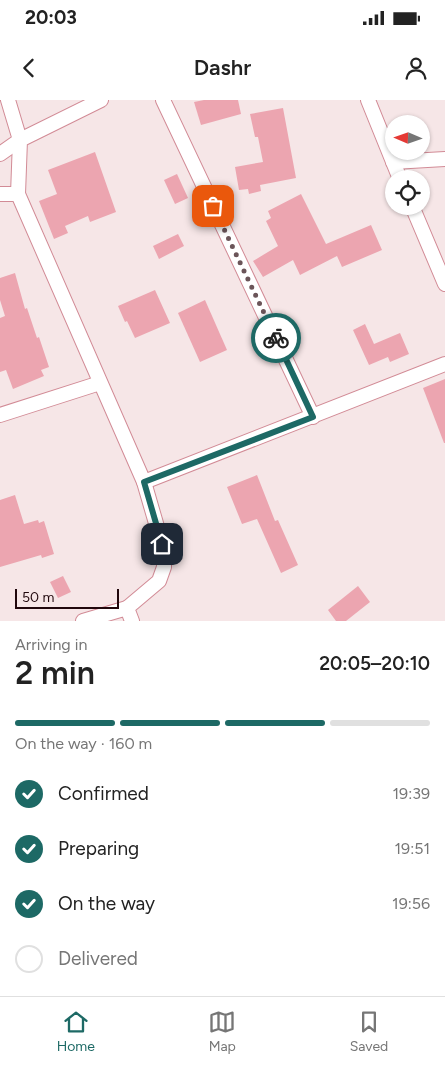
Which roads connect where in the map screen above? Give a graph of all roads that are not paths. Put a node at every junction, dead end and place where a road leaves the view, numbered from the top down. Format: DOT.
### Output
graph roads {
  1 [pos="8,100"];
  2 [pos="102,100"];
  3 [pos="163,100"];
  4 [pos="368,100"];
  5 [pos="20,140"];
  6 [pos="0,154"];
  7 [pos="445,159"];
  8 [pos="393,162"];
  9 [pos="396,170"];
  10 [pos="0,194"];
  11 [pos="18,194"];
  12 [pos="416,215"];
  13 [pos="445,284"];
  14 [pos="445,364"];
  15 [pos="100,382"];
  16 [pos="0,415"];
  17 [pos="313,417"];
  18 [pos="144,482"];
  19 [pos="130,615"];
  20 [pos="83,621"];
  1 -- 5 [label="street"];
  2 -- 5 [label="street"];
  3 -- 17 [label="street"];
  4 -- 8 [label="street"];
  5 -- 6 [label="street"];
  5 -- 11 [label="street"];
  7 -- 8 [label="street"];
  8 -- 9 [label="street"];
  10 -- 11 [label="street"];
  11 -- 15 [label="street"];
  12 -- 13 [label="street"];
  14 -- 17 [label="street"];
  15 -- 16 [label="street"];
  15 -- 18 [label="street"];
  17 -- 18 [label="street"];
  18 -- 19 [label="street"];
  19 -- 20 [label="street"];
}
